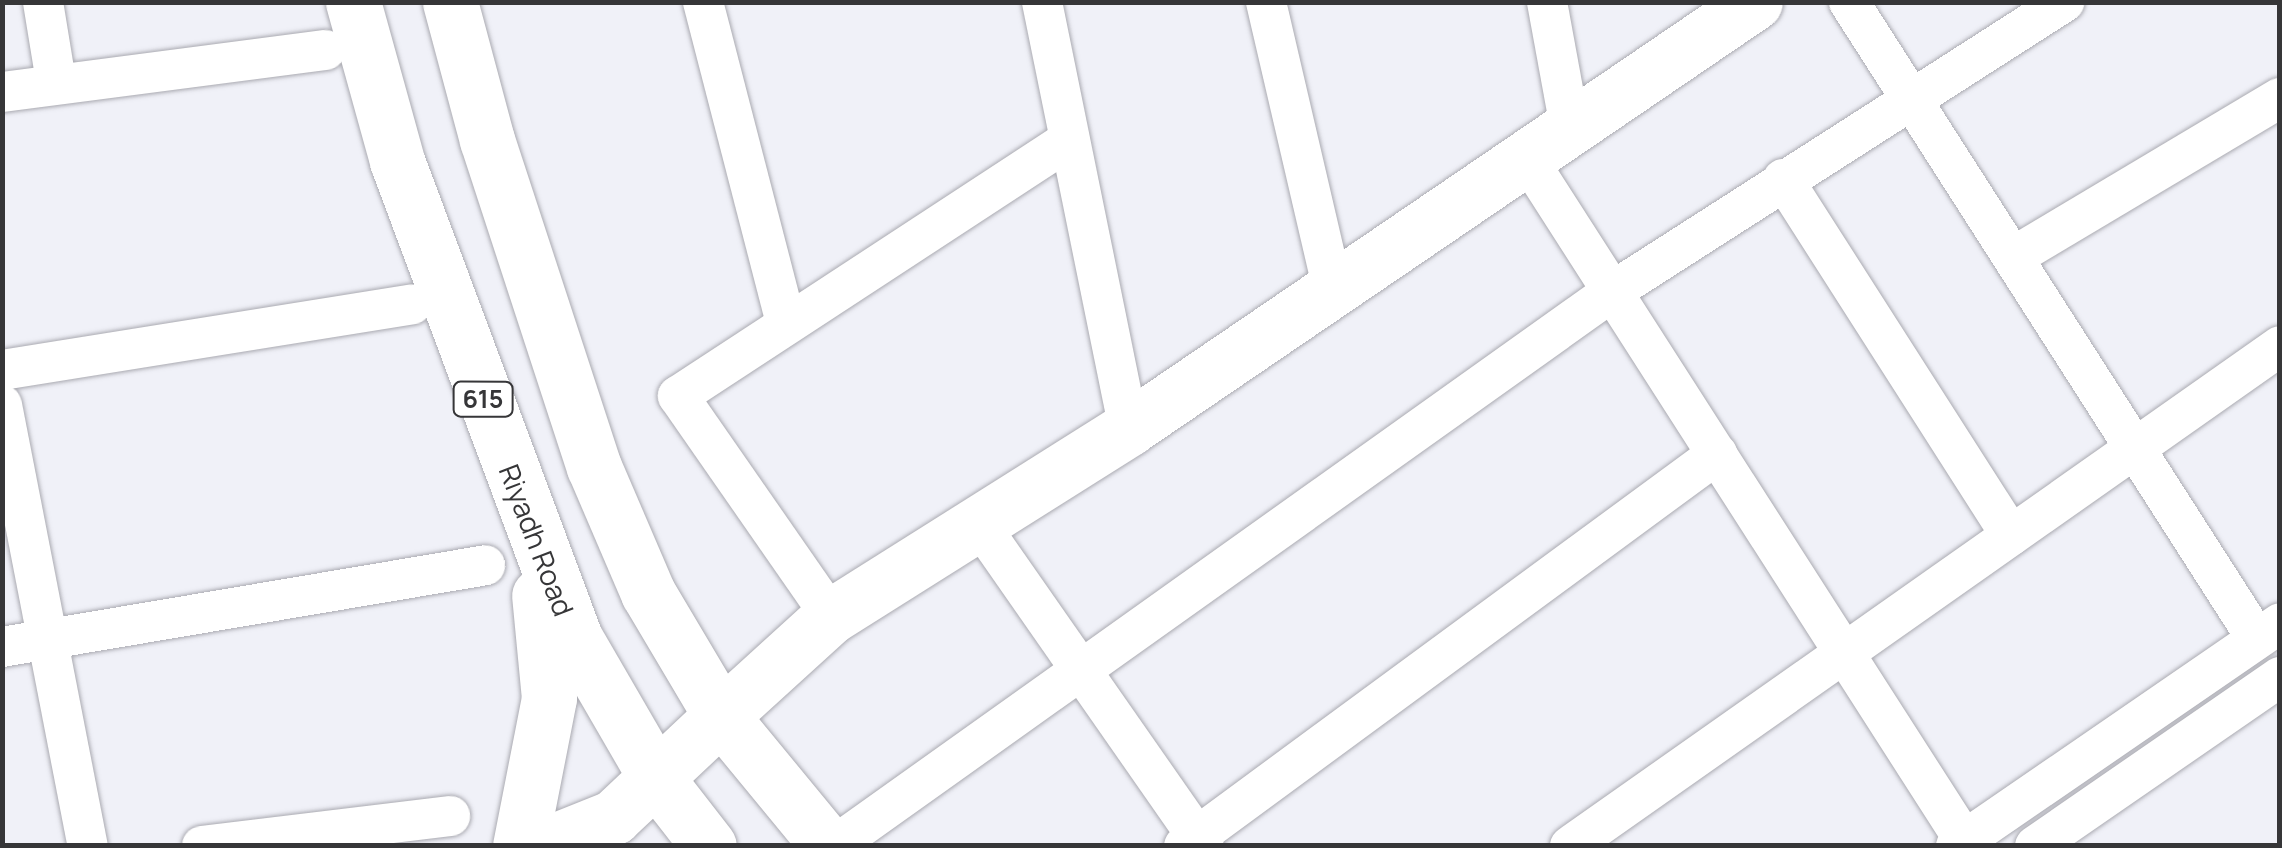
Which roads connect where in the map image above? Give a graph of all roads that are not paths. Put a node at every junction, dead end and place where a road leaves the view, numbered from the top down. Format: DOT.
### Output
graph roads {
  1 [pos="43,2"];
  2 [pos="352,2"];
  3 [pos="450,2"];
  4 [pos="703,2"];
  5 [pos="1042,2"];
  6 [pos="1266,2"];
  7 [pos="1547,2"];
  8 [pos="1755,2"];
  9 [pos="1849,2"];
  10 [pos="2064,2"];
  11 [pos="325,50"];
  12 [pos="56,81"];
  13 [pos="2,92"];
  14 [pos="1909,96"];
  15 [pos="2280,98"];
  16 [pos="1570,127"];
  17 [pos="1069,140"];
  18 [pos="1526,158"];
  19 [pos="1783,179"];
  20 [pos="2012,257"];
  21 [pos="1332,286"];
  22 [pos="1613,292"];
  23 [pos="412,304"];
  24 [pos="786,323"];
  25 [pos="2280,346"];
  26 [pos="2,370"];
  27 [pos="2,405"];
  28 [pos="1129,428"];
  29 [pos="2135,448"];
  30 [pos="1717,454"];
  31 [pos="517,489"];
  32 [pos="978,521"];
  33 [pos="2011,535"];
  34 [pos="485,564"];
  35 [pos="831,616"];
  36 [pos="2268,631"];
  37 [pos="48,636"];
  38 [pos="2,646"];
  39 [pos="1844,652"];
  40 [pos="1079,666"];
  41 [pos="2280,677"];
  42 [pos="722,716"];
  43 [pos="656,778"];
  44 [pos="450,816"];
  45 [pos="608,832"];
  46 [pos="1195,842"];
  47 [pos="1963,844"];
  48 [pos="88,846"];
  49 [pos="202,846"];
  50 [pos="520,846"];
  51 [pos="542,846"];
  52 [pos="709,846"];
  53 [pos="831,846"];
  54 [pos="1570,846"];
  55 [pos="2035,846"];
  1 -- 12 [label="street"];
  2 -- 31 [label="main road, Riyadh Road / 615"];
  3 -- 42 [label="main road"];
  4 -- 24 [label="street"];
  5 -- 17 [label="street"];
  6 -- 21 [label="street"];
  7 -- 16 [label="street"];
  8 -- 16 [label="main road"];
  9 -- 14 [label="street"];
  10 -- 14 [label="street"];
  11 -- 12 [label="street"];
  12 -- 13 [label="street"];
  14 -- 19 [label="street"];
  14 -- 20 [label="street"];
  15 -- 20 [label="street"];
  16 -- 18 [label="main road"];
  17 -- 24 [label="street"];
  17 -- 28 [label="street"];
  18 -- 21 [label="main road"];
  18 -- 22 [label="street"];
  19 -- 22 [label="street"];
  19 -- 33 [label="street"];
  20 -- 29 [label="street"];
  21 -- 28 [label="main road"];
  22 -- 30 [label="street"];
  22 -- 40 [label="street"];
  23 -- 26 [label="street"];
  24 -- 35 [label="street"];
  25 -- 29 [label="street"];
  27 -- 37 [label="street"];
  28 -- 32 [label="main road"];
  29 -- 33 [label="street"];
  29 -- 36 [label="street"];
  30 -- 39 [label="street"];
  30 -- 46 [label="street"];
  31 -- 43 [label="main road, Riyadh Road / 615"];
  31 -- 50 [label="main road"];
  32 -- 35 [label="main road"];
  32 -- 40 [label="street"];
  33 -- 39 [label="street"];
  34 -- 37 [label="street"];
  35 -- 42 [label="main road"];
  36 -- 47 [label="street"];
  37 -- 38 [label="street"];
  37 -- 48 [label="street"];
  39 -- 47 [label="street"];
  39 -- 54 [label="street"];
  40 -- 46 [label="street"];
  40 -- 53 [label="street"];
  41 -- 55 [label="street"];
  42 -- 43 [label="main road"];
  42 -- 53 [label="main road"];
  43 -- 45 [label="main road"];
  43 -- 52 [label="main road, Riyadh Road"];
  44 -- 49 [label="street"];
  45 -- 51 [label="main road"];
}
